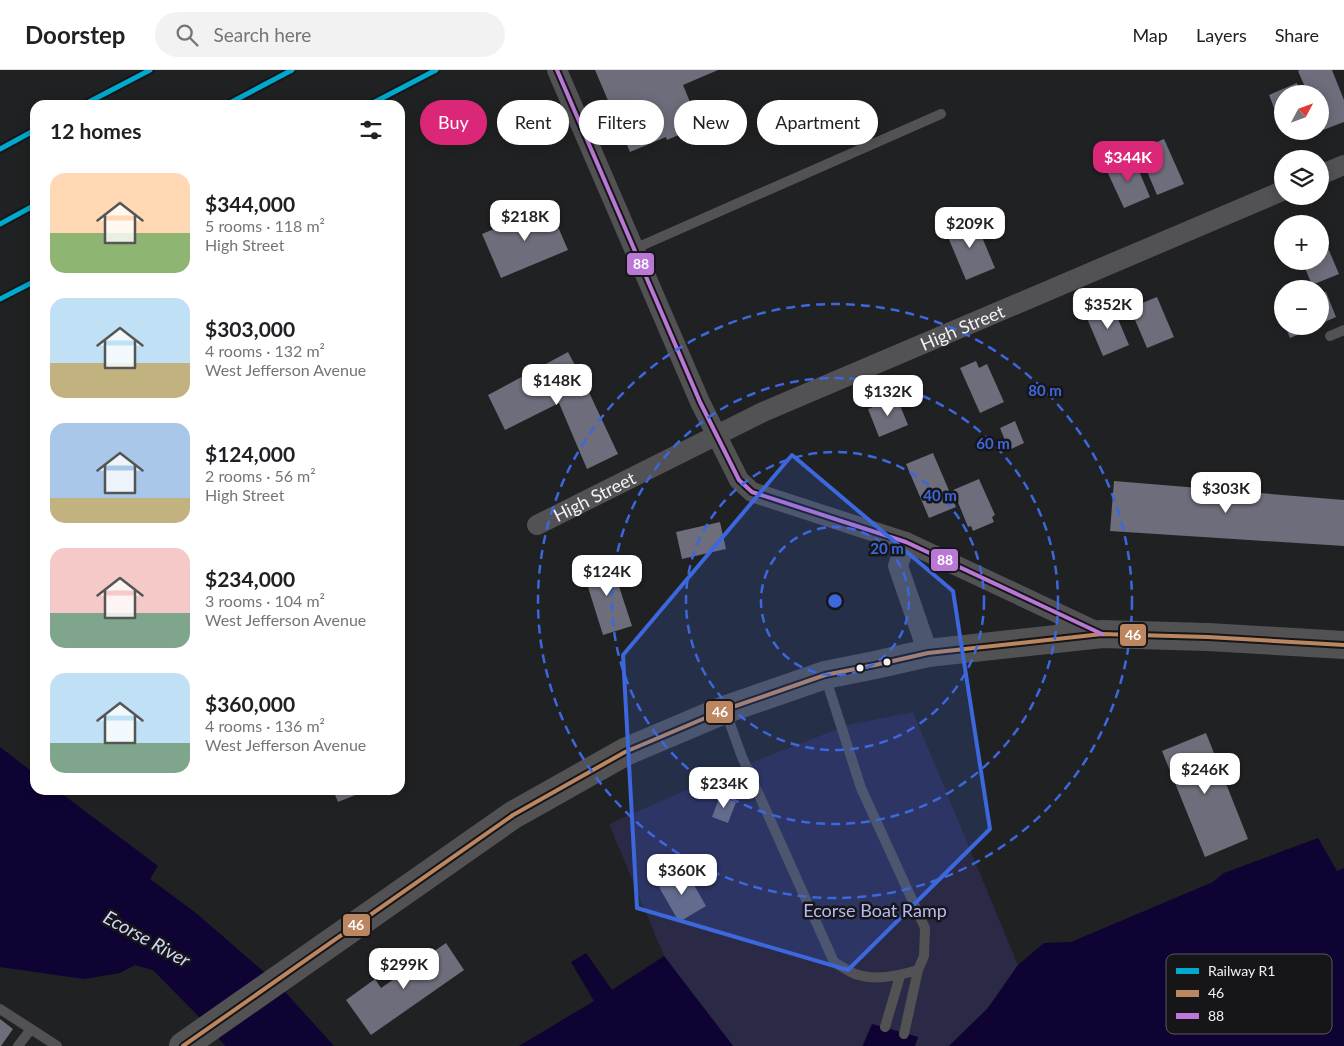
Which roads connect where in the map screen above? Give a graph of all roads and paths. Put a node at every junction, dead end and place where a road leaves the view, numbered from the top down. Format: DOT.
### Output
graph roads {
  1 [pos="557,70"];
  2 [pos="941,114"];
  3 [pos="1344,165"];
  4 [pos="1329,172"];
  5 [pos="1274,194"];
  6 [pos="634,248"];
  7 [pos="1344,330"];
  8 [pos="1330,336"];
  9 [pos="716,435"];
  10 [pos="537,526"];
  11 [pos="906,542"];
  12 [pos="1102,634"];
  13 [pos="1344,645"];
  14 [pos="928,653"];
  15 [pos="825,675"];
  16 [pos="724,710"];
  17 [pos="918,970"];
  18 [pos="900,976"];
  19 [pos="0,1009"];
  20 [pos="885,1027"];
  21 [pos="31,1029"];
  22 [pos="904,1034"];
  23 [pos="191,1041"];
  24 [pos="18,1046"];
  25 [pos="57,1046"];
  1 -- 6 [label="street"];
  2 -- 6 [label="lane"];
  3 -- 4 [label="street"];
  5 -- 9 [label="street, High Street"];
  6 -- 9 [label="street"];
  7 -- 8 [label="lane"];
  9 -- 10 [label="street, High Street"];
  9 -- 11 [label="street"];
  11 -- 12 [label="street"];
  11 -- 14 [label="street"];
  12 -- 13 [label="main road"];
  12 -- 14 [label="main road"];
  14 -- 15 [label="main road"];
  15 -- 16 [label="main road"];
  15 -- 17 [label="lane"];
  16 -- 18 [label="lane"];
  16 -- 23 [label="main road"];
  17 -- 18 [label="lane"];
  17 -- 22 [label="lane"];
  18 -- 20 [label="lane"];
  19 -- 21 [label="lane"];
  21 -- 24 [label="lane"];
  21 -- 25 [label="lane"];
}
